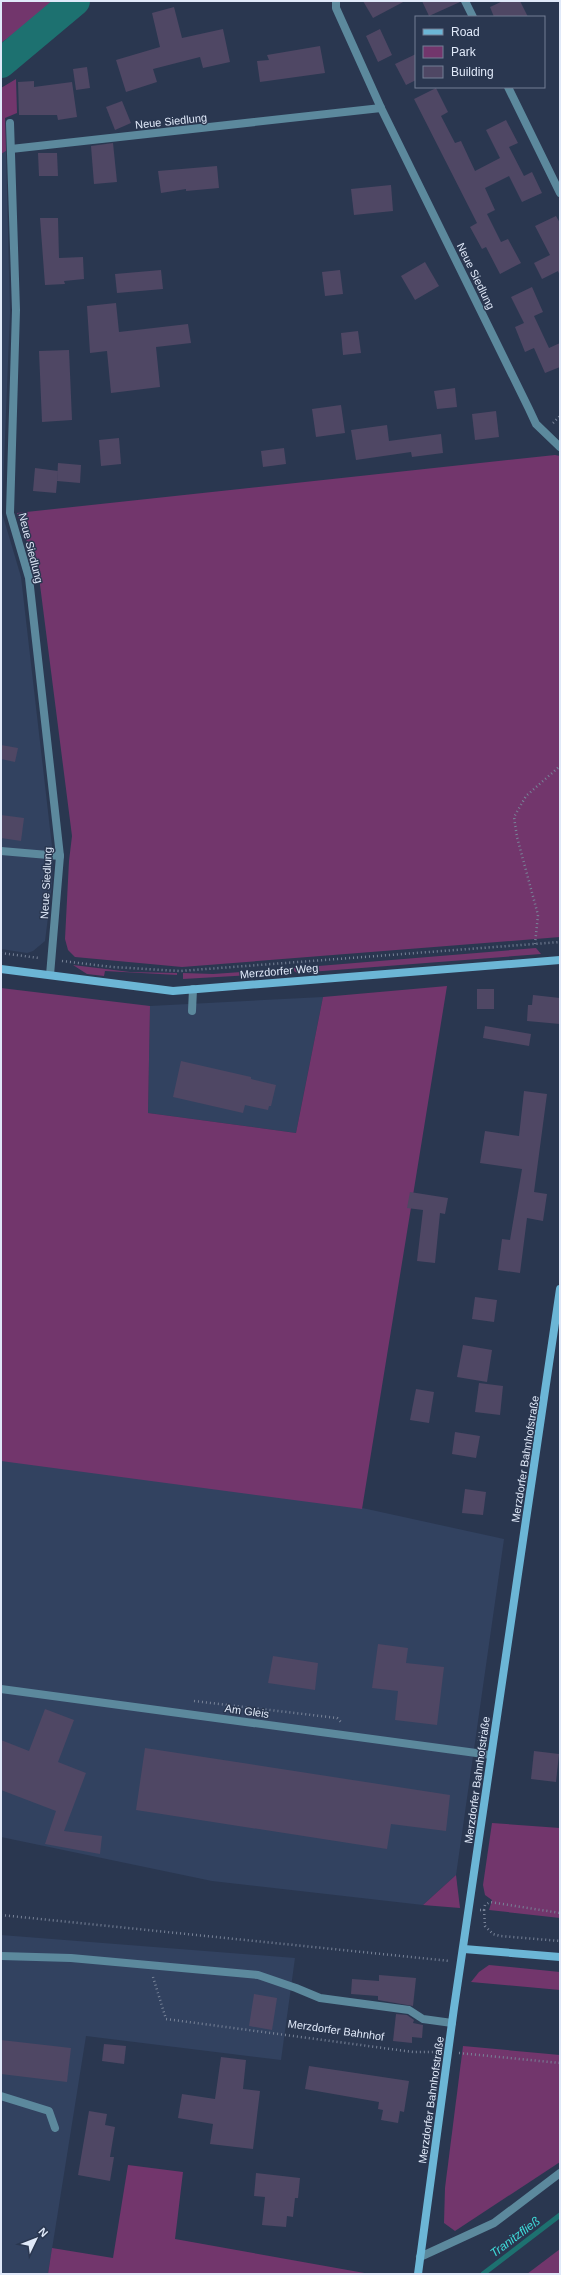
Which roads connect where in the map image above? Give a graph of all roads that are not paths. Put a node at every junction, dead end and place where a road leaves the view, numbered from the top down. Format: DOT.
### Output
graph roads {
  1 [pos="336,1"];
  2 [pos="465,1"];
  3 [pos="472,16"];
  4 [pos="508,88"];
  5 [pos="381,108"];
  6 [pos="10,123"];
  7 [pos="11,149"];
  8 [pos="560,193"];
  9 [pos="560,447"];
  10 [pos="1,851"];
  11 [pos="60,856"];
  12 [pos="560,960"];
  13 [pos="1,969"];
  14 [pos="50,975"];
  15 [pos="193,989"];
  16 [pos="192,1011"];
  17 [pos="560,1288"];
  18 [pos="1,1689"];
  19 [pos="491,1755"];
  20 [pos="464,1949"];
  21 [pos="1,1956"];
  22 [pos="560,1957"];
  23 [pos="452,2023"];
  24 [pos="1,2096"];
  25 [pos="55,2128"];
  26 [pos="560,2173"];
  27 [pos="420,2257"];
  28 [pos="418,2274"];
  1 -- 5 [label="street, Neue Siedlung"];
  2 -- 3 [label="street"];
  4 -- 8 [label="street"];
  5 -- 7 [label="street, Neue Siedlung"];
  5 -- 9 [label="street, Neue Siedlung"];
  6 -- 7 [label="street, Neue Siedlung"];
  7 -- 11 [label="street, Neue Siedlung"];
  10 -- 11 [label="street"];
  11 -- 14 [label="street, Neue Siedlung"];
  12 -- 15 [label="street, Merzdorfer Weg"];
  13 -- 14 [label="street, Merzdorfer Weg"];
  14 -- 15 [label="street, Merzdorfer Weg"];
  15 -- 16 [label="street"];
  17 -- 19 [label="street, Merzdorfer Bahnhofstraße"];
  18 -- 19 [label="street, Am Gleis"];
  19 -- 20 [label="street, Merzdorfer Bahnhofstraße"];
  20 -- 22 [label="street"];
  20 -- 23 [label="street, Merzdorfer Bahnhofstraße"];
  21 -- 23 [label="street"];
  23 -- 27 [label="street, Merzdorfer Bahnhofstraße"];
  24 -- 25 [label="street"];
  26 -- 27 [label="street"];
  27 -- 28 [label="street, Merzdorfer Bahnhofstraße"];
}
